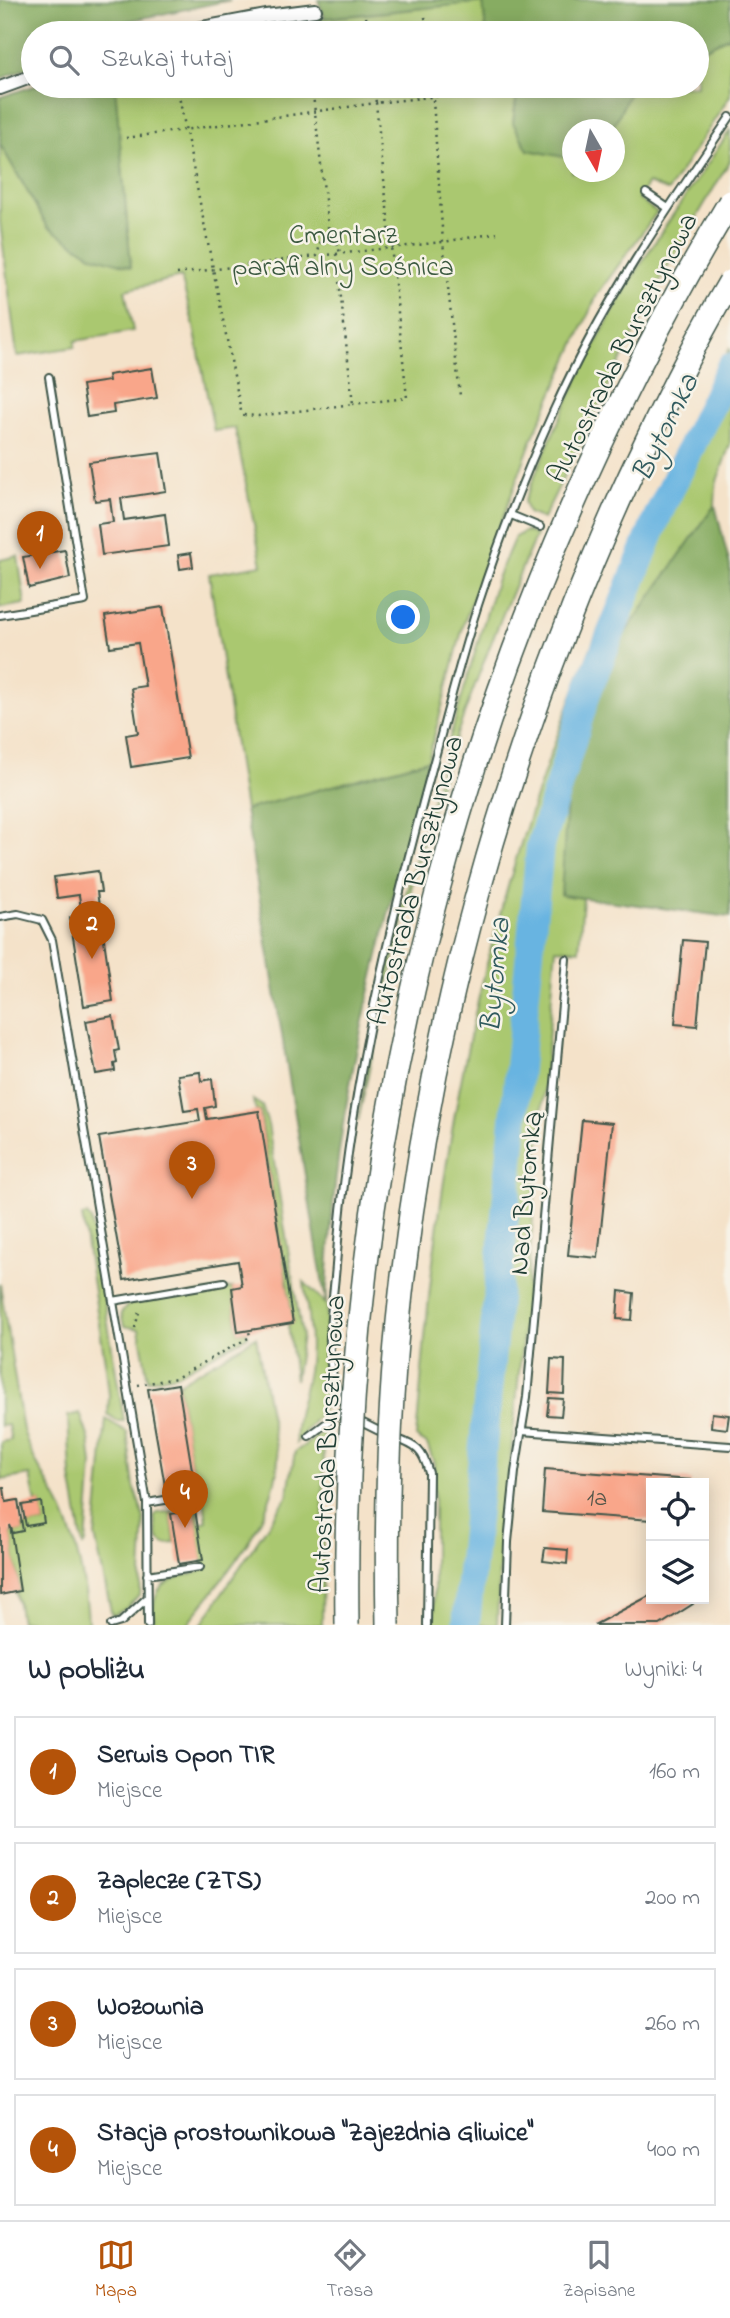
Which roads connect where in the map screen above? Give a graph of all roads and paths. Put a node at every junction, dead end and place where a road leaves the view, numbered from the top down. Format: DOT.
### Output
graph roads {
  1 [pos="315,10"];
  2 [pos="366,17"];
  3 [pos="425,17"];
  4 [pos="239,21"];
  5 [pos="366,21"];
  6 [pos="426,21"];
  7 [pos="21,80"];
  8 [pos="0,88"];
  9 [pos="179,98"];
  10 [pos="313,98"];
  11 [pos="375,98"];
  12 [pos="423,98"];
  13 [pos="432,98"];
  14 [pos="376,103"];
  15 [pos="315,111"];
  16 [pos="730,117"];
  17 [pos="185,130"];
  18 [pos="126,138"];
  19 [pos="646,192"];
  20 [pos="730,202"];
  21 [pos="668,208"];
  22 [pos="497,233"];
  23 [pos="329,235"];
  24 [pos="443,242"];
  25 [pos="390,248"];
  26 [pos="338,253"];
  27 [pos="317,256"];
  28 [pos="214,270"];
  29 [pos="177,274"];
  30 [pos="730,282"];
  31 [pos="49,377"];
  32 [pos="460,396"];
  33 [pos="353,404"];
  34 [pos="511,515"];
  35 [pos="540,527"];
  36 [pos="0,615"];
  37 [pos="0,917"];
  38 [pos="566,959"];
  39 [pos="224,1282"];
  40 [pos="113,1301"];
  41 [pos="141,1302"];
  42 [pos="135,1328"];
  43 [pos="249,1331"];
  44 [pos="127,1387"];
  45 [pos="347,1408"];
  46 [pos="521,1431"];
  47 [pos="309,1436"];
  48 [pos="730,1446"];
  49 [pos="194,1495"];
  50 [pos="147,1503"];
  51 [pos="200,1567"];
  52 [pos="146,1575"];
  53 [pos="146,1599"];
  54 [pos="111,1625"];
  55 [pos="148,1625"];
  56 [pos="348,1625"];
  57 [pos="388,1625"];
  58 [pos="427,1625"];
  59 [pos="505,1625"];
  1 -- 4 [label="street"];
  2 -- 5 [label="path"];
  3 -- 6 [label="path"];
  7 -- 8 [label="street"];
  9 -- 17 [label="path"];
  10 -- 15 [label="path"];
  11 -- 14 [label="path"];
  12 -- 14 [label="path"];
  13 -- 24 [label="path"];
  14 -- 15 [label="path"];
  14 -- 25 [label="path"];
  15 -- 17 [label="path"];
  15 -- 23 [label="path"];
  16 -- 21 [label="lane"];
  17 -- 18 [label="path"];
  17 -- 28 [label="path"];
  19 -- 21 [label="lane"];
  20 -- 56 [label="highway, Autostrada Bursztynowa, bridge"];
  21 -- 34 [label="lane"];
  22 -- 24 [label="path"];
  23 -- 26 [label="path"];
  23 -- 27 [label="path"];
  24 -- 25 [label="path"];
  24 -- 32 [label="path"];
  25 -- 26 [label="path"];
  25 -- 33 [label="path"];
  26 -- 27 [label="path"];
  26 -- 33 [label="path"];
  27 -- 28 [label="path"];
  28 -- 29 [label="path"];
  28 -- 33 [label="path"];
  30 -- 57 [label="highway, bridge"];
  31 -- 36 [label="lane"];
  34 -- 35 [label="lane"];
  34 -- 45 [label="lane"];
  37 -- 40 [label="lane"];
  38 -- 46 [label="lane, Nad Bytomką"];
  39 -- 40 [label="lane"];
  40 -- 44 [label="lane"];
  41 -- 42 [label="path"];
  43 -- 44 [label="path"];
  44 -- 50 [label="lane"];
  45 -- 47 [label="lane"];
  45 -- 58 [label="lane"];
  46 -- 48 [label="lane"];
  46 -- 59 [label="lane, Nad Bytomką"];
  49 -- 50 [label="lane"];
  50 -- 52 [label="lane"];
  51 -- 52 [label="lane"];
  52 -- 53 [label="lane"];
  53 -- 54 [label="lane"];
  53 -- 55 [label="lane"];
}
